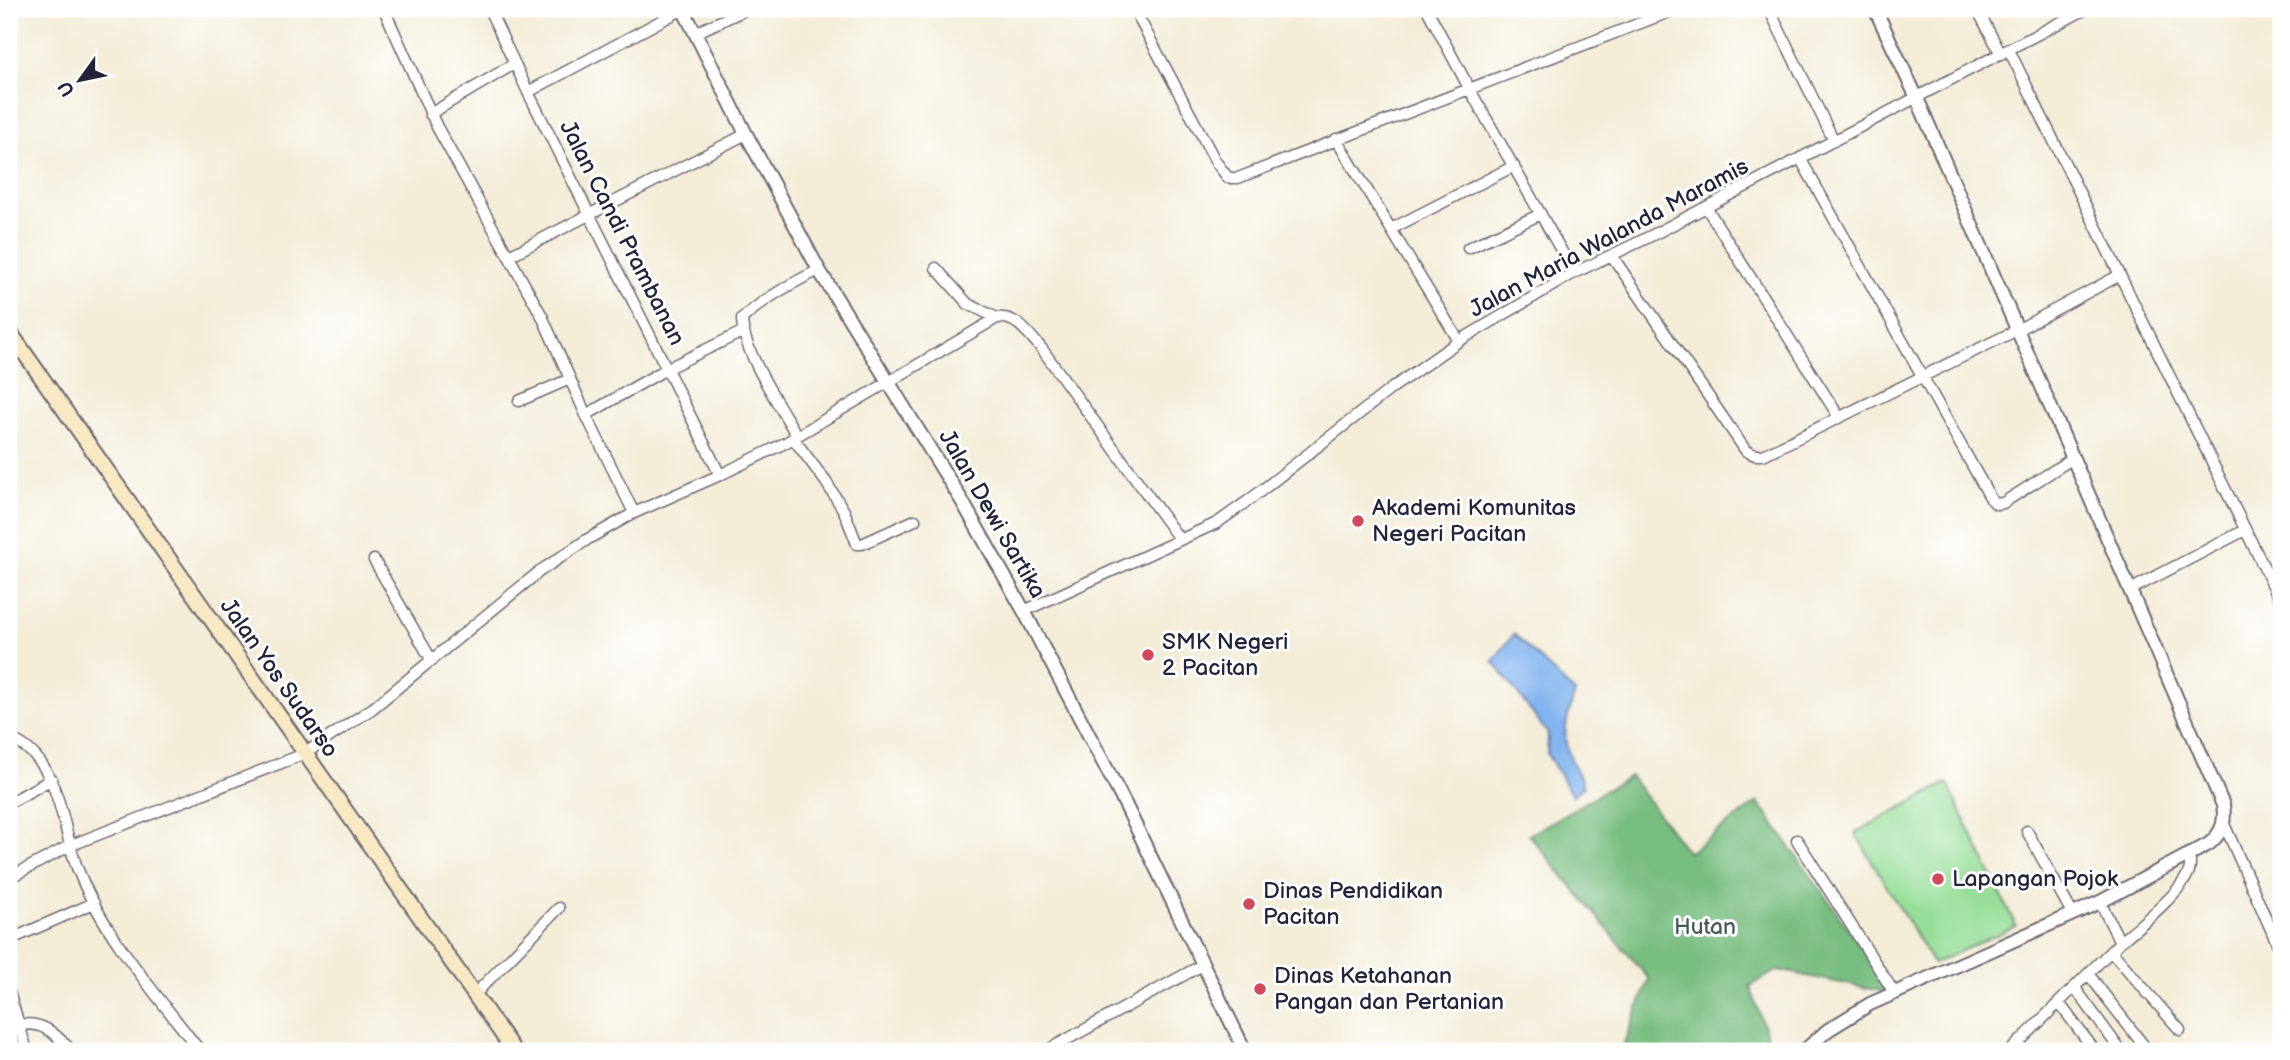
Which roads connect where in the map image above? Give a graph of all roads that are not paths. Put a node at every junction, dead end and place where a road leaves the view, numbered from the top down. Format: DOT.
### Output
graph roads {
  1 [pos="384,9"];
  2 [pos="489,9"];
  3 [pos="683,9"];
  4 [pos="747,9"];
  5 [pos="1135,9"];
  6 [pos="1427,9"];
  7 [pos="1677,9"];
  8 [pos="1769,9"];
  9 [pos="1875,9"];
  10 [pos="1977,9"];
  11 [pos="2086,9"];
  12 [pos="695,33"];
  13 [pos="2005,52"];
  14 [pos="514,64"];
  15 [pos="1471,90"];
  16 [pos="528,92"];
  17 [pos="1916,96"];
  18 [pos="430,114"];
  19 [pos="746,134"];
  20 [pos="1336,139"];
  21 [pos="1833,141"];
  22 [pos="1800,158"];
  23 [pos="1514,166"];
  24 [pos="1706,207"];
  25 [pos="1541,214"];
  26 [pos="591,215"];
  27 [pos="1391,229"];
  28 [pos="1468,248"];
  29 [pos="509,256"];
  30 [pos="1612,256"];
  31 [pos="936,268"];
  32 [pos="818,270"];
  33 [pos="1574,273"];
  34 [pos="2120,275"];
  35 [pos="997,318"];
  36 [pos="2017,330"];
  37 [pos="9,331"];
  38 [pos="742,332"];
  39 [pos="1459,341"];
  40 [pos="668,368"];
  41 [pos="1923,376"];
  42 [pos="570,379"];
  43 [pos="890,382"];
  44 [pos="519,401"];
  45 [pos="586,415"];
  46 [pos="1839,418"];
  47 [pos="795,437"];
  48 [pos="2073,458"];
  49 [pos="720,475"];
  50 [pos="634,513"];
  51 [pos="915,520"];
  52 [pos="2245,530"];
  53 [pos="1180,540"];
  54 [pos="374,560"];
  55 [pos="2130,590"];
  56 [pos="2281,602"];
  57 [pos="1024,611"];
  58 [pos="432,661"];
  59 [pos="9,738"];
  60 [pos="304,754"];
  61 [pos="52,779"];
  62 [pos="9,803"];
  63 [pos="2224,824"];
  64 [pos="2027,831"];
  65 [pos="1797,840"];
  66 [pos="69,846"];
  67 [pos="2189,855"];
  68 [pos="9,878"];
  69 [pos="2100,902"];
  70 [pos="94,903"];
  71 [pos="559,908"];
  72 [pos="2072,913"];
  73 [pos="9,940"];
  74 [pos="2120,943"];
  75 [pos="2112,952"];
  76 [pos="2281,952"];
  77 [pos="1204,964"];
  78 [pos="2089,975"];
  79 [pos="2075,988"];
  80 [pos="9,992"];
  81 [pos="1895,993"];
  82 [pos="475,994"];
  83 [pos="2059,1003"];
  84 [pos="19,1025"];
  85 [pos="2180,1030"];
  86 [pos="509,1050"];
  87 [pos="27,1051"];
  88 [pos="72,1051"];
  89 [pos="200,1051"];
  90 [pos="1046,1051"];
  91 [pos="1245,1051"];
  92 [pos="1804,1051"];
  93 [pos="2010,1051"];
  94 [pos="2095,1051"];
  95 [pos="2121,1051"];
  96 [pos="2148,1051"];
  1 -- 18 [label="street"];
  2 -- 14 [label="street, Jalan Candi Prambanan"];
  3 -- 12 [label="street, Jalan Dewi Sartika"];
  3 -- 16 [label="street"];
  4 -- 12 [label="street"];
  5 -- 20 [label="street"];
  6 -- 15 [label="street"];
  7 -- 15 [label="street"];
  8 -- 21 [label="street"];
  9 -- 17 [label="street"];
  10 -- 13 [label="street"];
  11 -- 13 [label="street, Jalan Maria Walanda Maramis"];
  12 -- 19 [label="street, Jalan Dewi Sartika"];
  13 -- 17 [label="street, Jalan Maria Walanda Maramis"];
  13 -- 34 [label="street"];
  14 -- 16 [label="street, Jalan Candi Prambanan"];
  14 -- 18 [label="street"];
  15 -- 20 [label="street"];
  15 -- 23 [label="street"];
  16 -- 26 [label="street, Jalan Candi Prambanan"];
  17 -- 21 [label="street, Jalan Maria Walanda Maramis"];
  17 -- 36 [label="street"];
  18 -- 29 [label="street"];
  19 -- 26 [label="street"];
  19 -- 32 [label="street, Jalan Dewi Sartika"];
  20 -- 27 [label="street"];
  21 -- 22 [label="street, Jalan Maria Walanda Maramis"];
  22 -- 24 [label="street, Jalan Maria Walanda Maramis"];
  22 -- 41 [label="street"];
  23 -- 25 [label="street"];
  23 -- 27 [label="street"];
  24 -- 30 [label="street, Jalan Maria Walanda Maramis"];
  24 -- 46 [label="street"];
  25 -- 28 [label="street"];
  25 -- 33 [label="street"];
  26 -- 29 [label="street"];
  26 -- 40 [label="street, Jalan Candi Prambanan"];
  27 -- 39 [label="street"];
  29 -- 42 [label="street"];
  30 -- 33 [label="street, Jalan Maria Walanda Maramis"];
  30 -- 46 [label="street"];
  31 -- 35 [label="street"];
  32 -- 38 [label="street"];
  32 -- 43 [label="street, Jalan Dewi Sartika"];
  33 -- 39 [label="street, Jalan Maria Walanda Maramis"];
  34 -- 36 [label="street"];
  34 -- 52 [label="street"];
  35 -- 43 [label="street"];
  35 -- 53 [label="street"];
  36 -- 41 [label="street"];
  36 -- 48 [label="street"];
  37 -- 60 [label="main road, Jalan Yos Sudarso"];
  38 -- 40 [label="street"];
  38 -- 47 [label="street"];
  39 -- 53 [label="street, Jalan Maria Walanda Maramis"];
  40 -- 45 [label="street"];
  40 -- 49 [label="street, Jalan Candi Prambanan"];
  41 -- 46 [label="street"];
  41 -- 48 [label="street"];
  42 -- 44 [label="street"];
  42 -- 45 [label="street"];
  43 -- 47 [label="street"];
  43 -- 57 [label="street, Jalan Dewi Sartika"];
  45 -- 50 [label="street"];
  47 -- 49 [label="street"];
  47 -- 51 [label="street"];
  48 -- 55 [label="street"];
  49 -- 50 [label="street"];
  50 -- 58 [label="street"];
  52 -- 55 [label="street"];
  52 -- 56 [label="street"];
  53 -- 57 [label="street, Jalan Maria Walanda Maramis"];
  54 -- 58 [label="street"];
  55 -- 63 [label="street"];
  57 -- 77 [label="street, Jalan Dewi Sartika"];
  58 -- 60 [label="street"];
  59 -- 61 [label="street"];
  60 -- 66 [label="street"];
  60 -- 82 [label="main road, Jalan Yos Sudarso"];
  61 -- 62 [label="street"];
  61 -- 66 [label="street"];
  63 -- 67 [label="street"];
  63 -- 76 [label="street"];
  64 -- 72 [label="street"];
  65 -- 81 [label="street"];
  66 -- 68 [label="street"];
  66 -- 70 [label="street"];
  67 -- 69 [label="street"];
  67 -- 74 [label="street"];
  69 -- 72 [label="street"];
  69 -- 74 [label="street"];
  70 -- 73 [label="street"];
  70 -- 89 [label="street"];
  71 -- 82 [label="street"];
  72 -- 81 [label="street"];
  74 -- 75 [label="street"];
  75 -- 78 [label="street"];
  75 -- 85 [label="street"];
  77 -- 90 [label="street"];
  77 -- 91 [label="street, Jalan Dewi Sartika"];
  78 -- 79 [label="street"];
  78 -- 96 [label="street"];
  79 -- 83 [label="street"];
  79 -- 95 [label="street"];
  80 -- 84 [label="street"];
  81 -- 92 [label="street"];
  82 -- 86 [label="main road, Jalan Yos Sudarso"];
  83 -- 93 [label="street"];
  83 -- 94 [label="street"];
  84 -- 87 [label="street"];
  84 -- 88 [label="street"];
}
